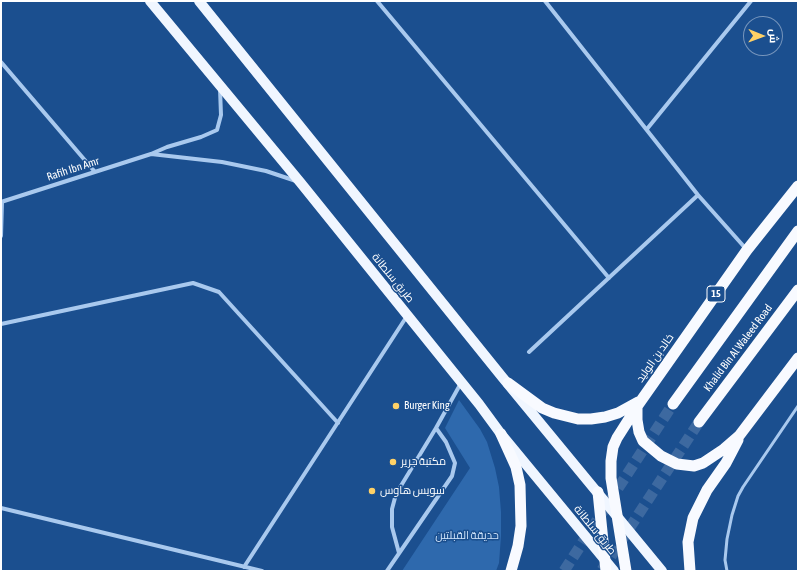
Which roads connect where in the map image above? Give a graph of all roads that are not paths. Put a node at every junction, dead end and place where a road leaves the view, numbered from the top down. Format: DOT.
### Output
graph roads {
  1 [pos="150,1"];
  2 [pos="199,1"];
  3 [pos="377,1"];
  4 [pos="545,1"];
  5 [pos="751,1"];
  6 [pos="1,62"];
  7 [pos="220,86"];
  8 [pos="647,130"];
  9 [pos="151,154"];
  10 [pos="95,172"];
  11 [pos="300,182"];
  12 [pos="798,186"];
  13 [pos="698,195"];
  14 [pos="1,202"];
  15 [pos="798,231"];
  16 [pos="1,236"];
  17 [pos="747,250"];
  18 [pos="609,278"];
  19 [pos="798,290"];
  20 [pos="408,315"];
  21 [pos="1,324"];
  22 [pos="529,352"];
  23 [pos="798,358"];
  24 [pos="462,382"];
  25 [pos="508,383"];
  26 [pos="640,402"];
  27 [pos="673,404"];
  28 [pos="798,406"];
  29 [pos="699,422"];
  30 [pos="338,423"];
  31 [pos="436,428"];
  32 [pos="501,434"];
  33 [pos="736,439"];
  34 [pos="598,492"];
  35 [pos="1,508"];
  36 [pos="617,516"];
  37 [pos="399,554"];
  38 [pos="606,566"];
  39 [pos="244,567"];
  40 [pos="262,571"];
  41 [pos="387,571"];
  42 [pos="511,571"];
  43 [pos="614,571"];
  44 [pos="626,571"];
  45 [pos="662,571"];
  46 [pos="690,571"];
  47 [pos="727,571"];
  1 -- 7 [label="main road, طريق سلطانة"];
  2 -- 25 [label="main road, طريق سلطانة"];
  3 -- 18 [label="street"];
  4 -- 8 [label="street"];
  5 -- 8 [label="street"];
  6 -- 10 [label="street"];
  7 -- 9 [label="street, Rafih Ibn Amr"];
  7 -- 11 [label="main road, طريق سلطانة"];
  8 -- 13 [label="street"];
  9 -- 10 [label="street, Rafih Ibn Amr"];
  9 -- 11 [label="street"];
  10 -- 14 [label="street, Rafih Ibn Amr"];
  11 -- 20 [label="main road, طريق سلطانة"];
  12 -- 17 [label="highway, خالد بن الوليد / 15"];
  13 -- 17 [label="street"];
  13 -- 18 [label="street"];
  14 -- 16 [label="street"];
  15 -- 27 [label="highway, Khalid Bin Al Waleed Road"];
  17 -- 26 [label="highway, خالد بن الوليد / 15"];
  18 -- 22 [label="street"];
  19 -- 29 [label="highway, Khalid Bin Al Waleed Road"];
  20 -- 24 [label="main road, طريق سلطانة"];
  20 -- 30 [label="street"];
  21 -- 30 [label="street"];
  23 -- 33 [label="highway"];
  24 -- 31 [label="street"];
  24 -- 32 [label="main road, طريق سلطانة"];
  25 -- 26 [label="highway"];
  25 -- 34 [label="main road, طريق سلطانة"];
  26 -- 33 [label="highway"];
  26 -- 36 [label="highway, خالد بن الوليد / 15"];
  28 -- 47 [label="lane"];
  30 -- 39 [label="street"];
  31 -- 37 [label="street"];
  31 -- 37 [label="street"];
  32 -- 38 [label="main road, طريق سلطانة"];
  32 -- 42 [label="highway"];
  33 -- 46 [label="highway"];
  34 -- 36 [label="main road, طريق سلطانة"];
  34 -- 38 [label="highway"];
  35 -- 39 [label="street"];
  36 -- 44 [label="highway, خالد بن الوليد / 15"];
  36 -- 45 [label="main road, طريق سلطانة"];
  37 -- 41 [label="street"];
  38 -- 43 [label="main road, طريق سلطانة"];
  39 -- 40 [label="street"];
}
